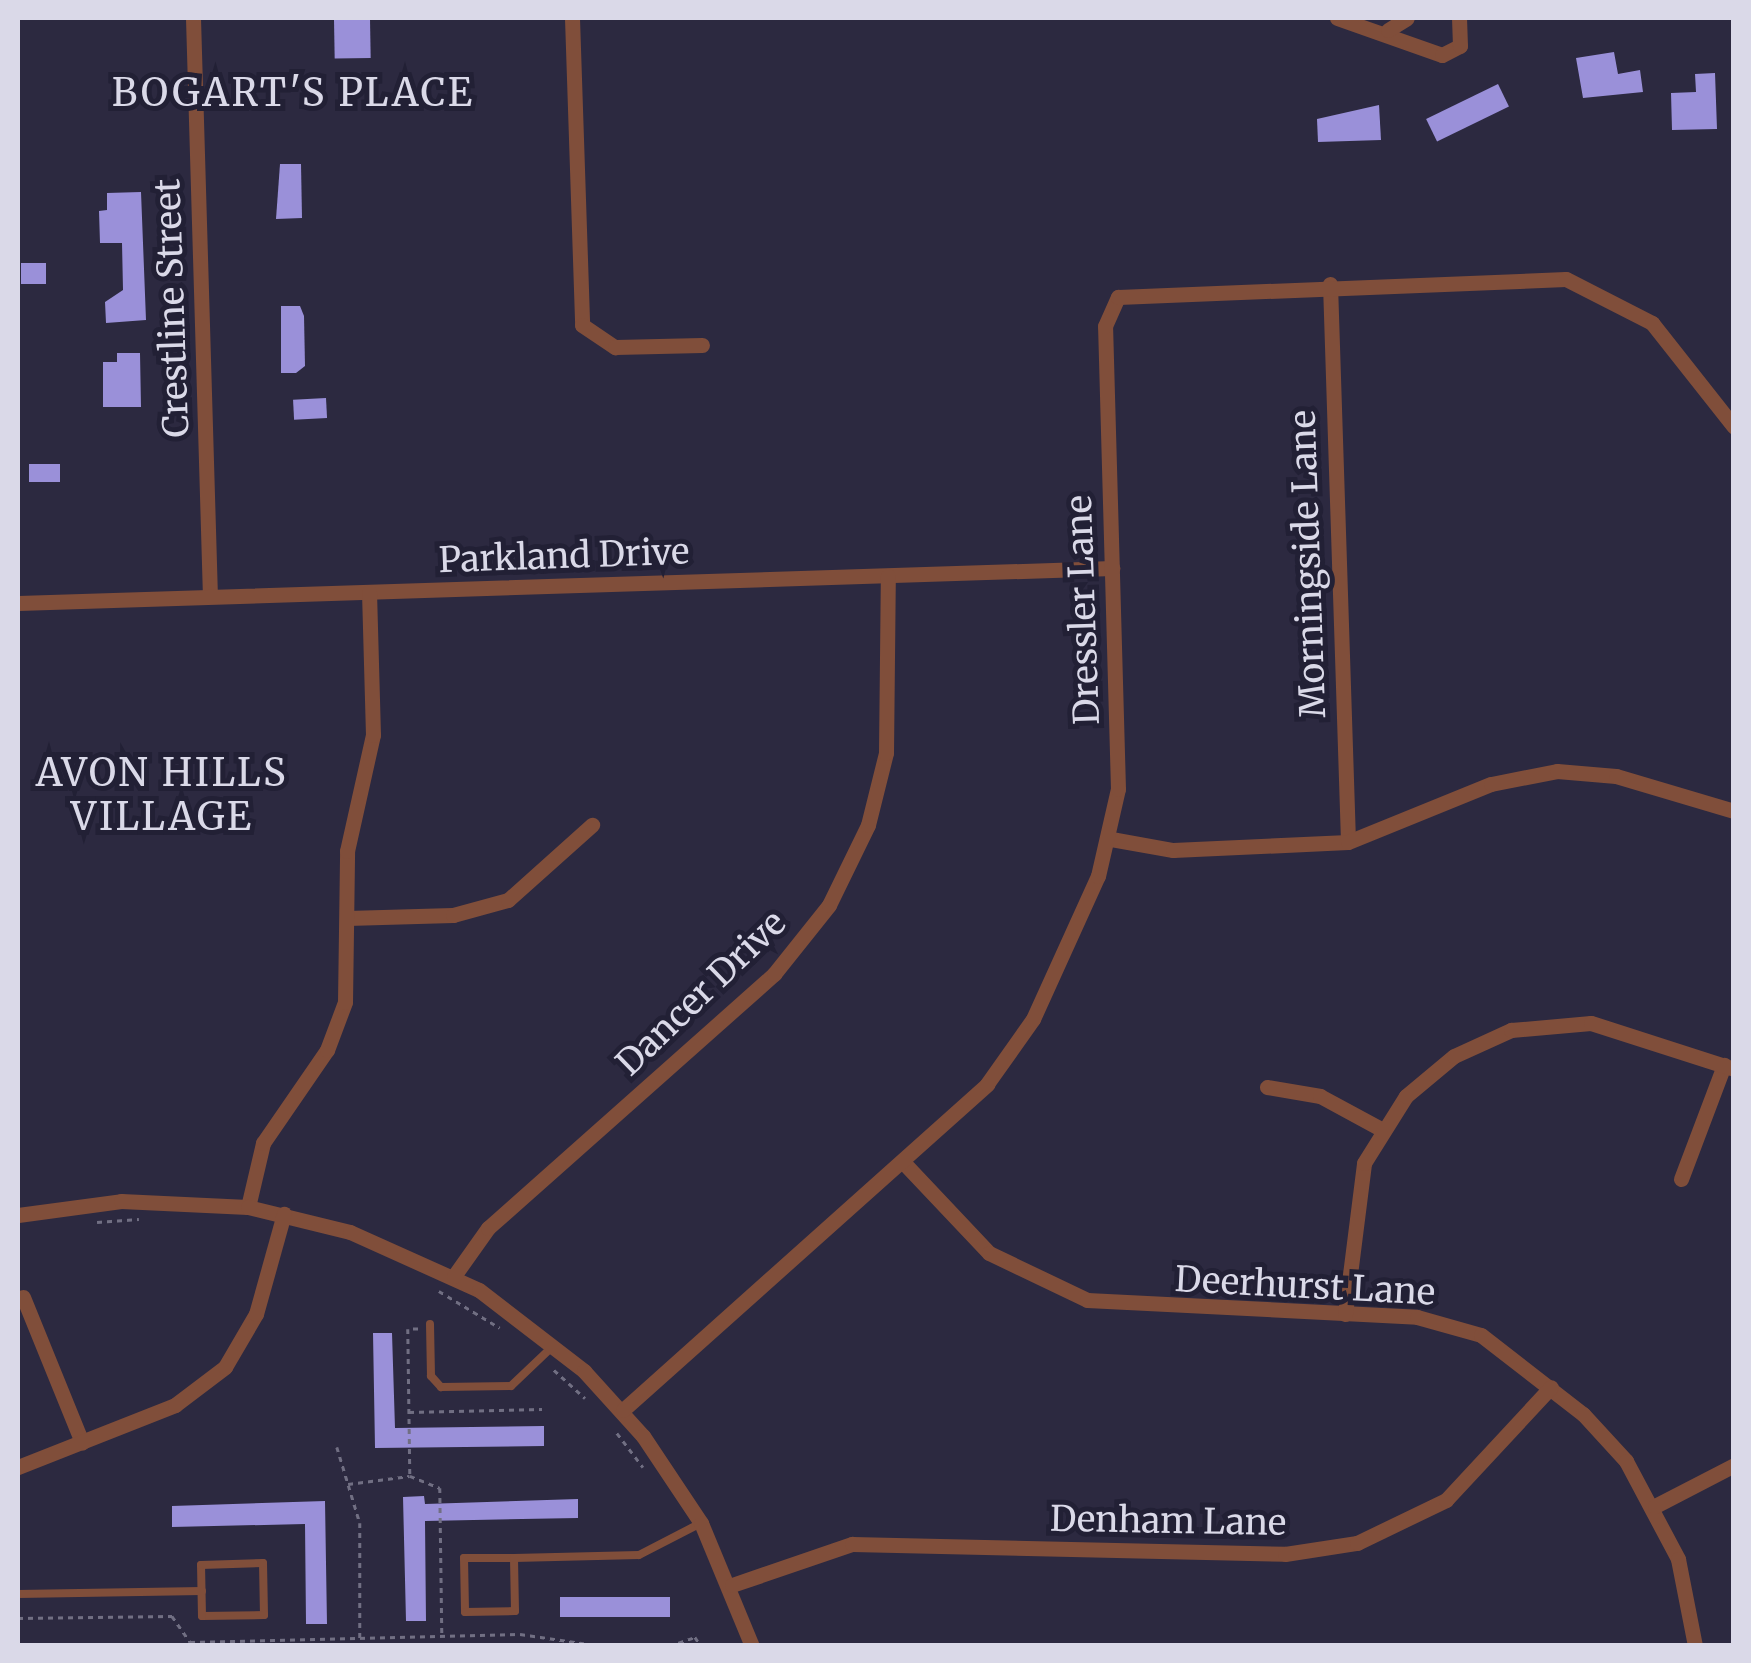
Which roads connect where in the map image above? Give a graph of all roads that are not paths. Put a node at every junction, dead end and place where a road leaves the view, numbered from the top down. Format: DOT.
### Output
graph roads {
  1 [pos="193,18"];
  2 [pos="572,18"];
  3 [pos="1337,18"];
  4 [pos="1407,18"];
  5 [pos="1460,18"];
  6 [pos="1388,30"];
  7 [pos="1330,284"];
  8 [pos="702,345"];
  9 [pos="1734,427"];
  10 [pos="1112,568"];
  11 [pos="888,576"];
  12 [pos="369,592"];
  13 [pos="210,596"];
  14 [pos="18,603"];
  15 [pos="1734,811"];
  16 [pos="592,824"];
  17 [pos="1111,838"];
  18 [pos="1348,842"];
  19 [pos="348,918"];
  20 [pos="1728,1067"];
  21 [pos="1267,1086"];
  22 [pos="1381,1129"];
  23 [pos="903,1162"];
  24 [pos="1680,1179"];
  25 [pos="248,1207"];
  26 [pos="284,1214"];
  27 [pos="18,1215"];
  28 [pos="454,1276"];
  29 [pos="22,1297"];
  30 [pos="1344,1314"];
  31 [pos="430,1327"];
  32 [pos="554,1345"];
  33 [pos="1551,1387"];
  34 [pos="622,1410"];
  35 [pos="82,1442"];
  36 [pos="1734,1465"];
  37 [pos="18,1467"];
  38 [pos="1655,1506"];
  39 [pos="701,1524"];
  40 [pos="514,1558"];
  41 [pos="732,1585"];
  42 [pos="202,1590"];
  43 [pos="18,1594"];
  44 [pos="748,1644"];
  45 [pos="1695,1646"];
  1 -- 13 [label="street, Crestline Street"];
  2 -- 8 [label="street"];
  3 -- 6 [label="street"];
  4 -- 6 [label="street"];
  5 -- 6 [label="street"];
  7 -- 9 [label="street, Dressler Lane"];
  7 -- 10 [label="street, Dressler Lane"];
  7 -- 18 [label="street, Morningside Lane"];
  10 -- 11 [label="street, Parkland Drive"];
  10 -- 17 [label="street, Dressler Lane"];
  11 -- 12 [label="street, Parkland Drive"];
  11 -- 28 [label="street, Dancer Drive"];
  12 -- 13 [label="street, Parkland Drive"];
  12 -- 19 [label="street"];
  13 -- 14 [label="street, Parkland Drive"];
  15 -- 18 [label="street"];
  16 -- 19 [label="street"];
  17 -- 18 [label="street"];
  17 -- 23 [label="street, Dressler Lane"];
  19 -- 25 [label="street"];
  20 -- 22 [label="street"];
  20 -- 24 [label="street"];
  21 -- 22 [label="street"];
  22 -- 30 [label="street"];
  23 -- 30 [label="street, Deerhurst Lane"];
  23 -- 34 [label="street, Dressler Lane"];
  25 -- 26 [label="street"];
  25 -- 27 [label="street"];
  26 -- 28 [label="street"];
  26 -- 35 [label="street"];
  28 -- 32 [label="street"];
  29 -- 35 [label="street"];
  30 -- 33 [label="street, Deerhurst Lane"];
  31 -- 32 [label="lane"];
  32 -- 34 [label="street"];
  33 -- 38 [label="street, Deerhurst Lane"];
  33 -- 41 [label="street, Denham Lane"];
  34 -- 39 [label="street"];
  35 -- 37 [label="street"];
  36 -- 38 [label="street"];
  38 -- 45 [label="street, Deerhurst Lane"];
  39 -- 40 [label="lane"];
  39 -- 41 [label="street"];
  40 -- 40 [label="lane"];
  41 -- 44 [label="street"];
  42 -- 42 [label="lane"];
  42 -- 43 [label="lane"];
}
